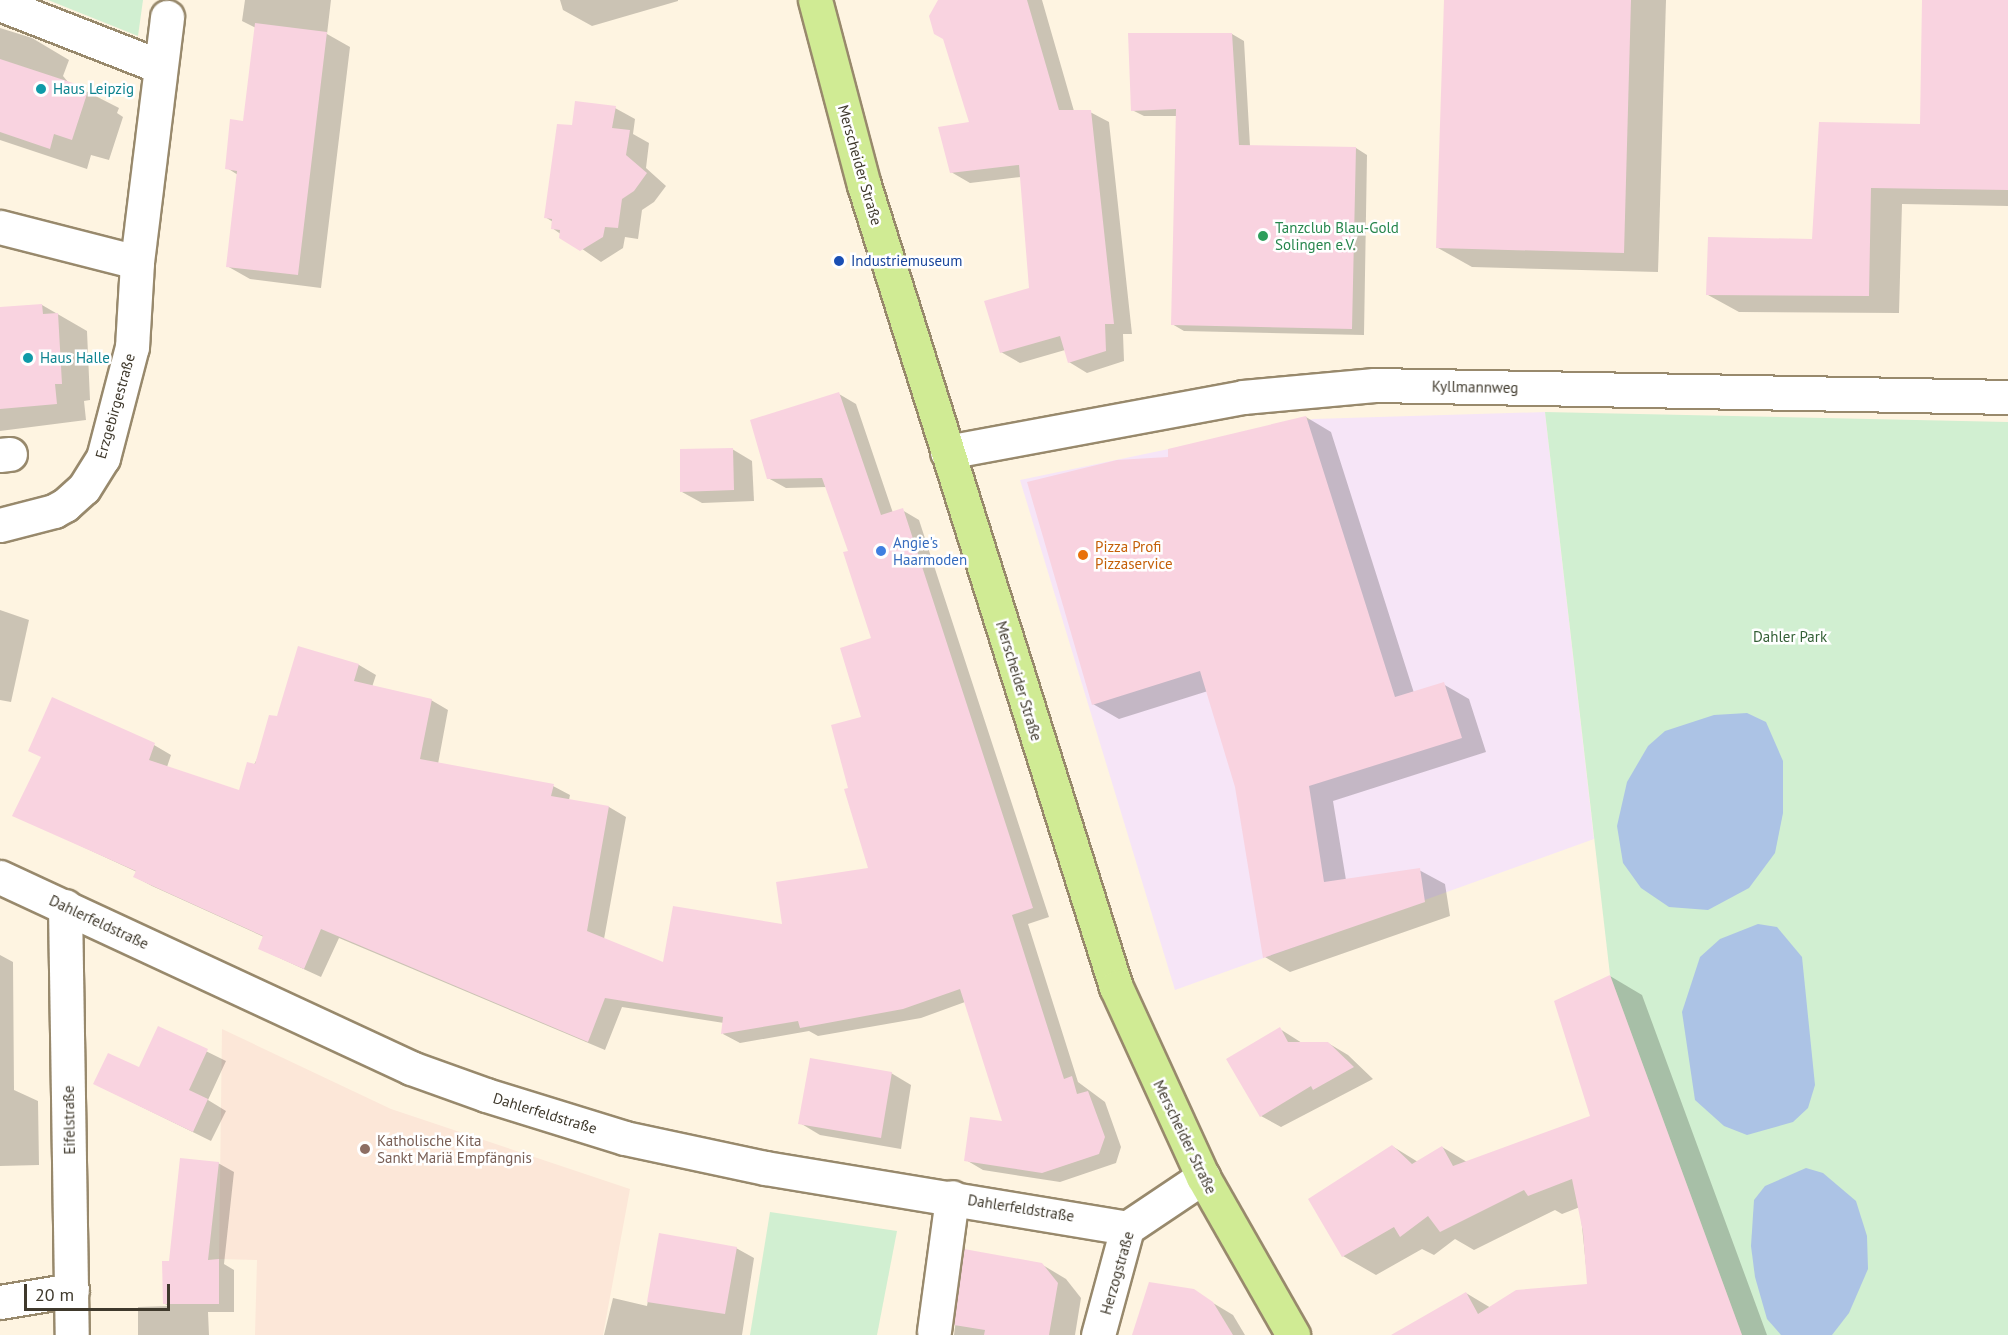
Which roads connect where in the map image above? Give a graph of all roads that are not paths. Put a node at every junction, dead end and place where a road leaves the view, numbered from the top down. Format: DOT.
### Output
graph roads {
  1 [pos="815,0"];
  2 [pos="0,4"];
  3 [pos="167,17"];
  4 [pos="159,66"];
  5 [pos="0,227"];
  6 [pos="137,262"];
  7 [pos="2008,397"];
  8 [pos="946,452"];
  9 [pos="0,525"];
  10 [pos="0,877"];
  11 [pos="65,906"];
  12 [pos="1203,1177"];
  13 [pos="952,1197"];
  14 [pos="1127,1228"];
  15 [pos="72,1290"];
  16 [pos="0,1302"];
  17 [pos="934,1331"];
  18 [pos="72,1335"];
  19 [pos="1098,1335"];
  20 [pos="1293,1335"];
  1 -- 8 [label="main road, Merscheider Straße"];
  2 -- 4 [label="street"];
  3 -- 4 [label="street, Erzgebirgestraße"];
  4 -- 6 [label="street, Erzgebirgestraße"];
  5 -- 6 [label="street"];
  6 -- 9 [label="street, Erzgebirgestraße"];
  7 -- 8 [label="street, Kyllmannweg"];
  8 -- 12 [label="main road, Merscheider Straße"];
  10 -- 11 [label="street, Dahlerfeldstraße"];
  11 -- 13 [label="street, Dahlerfeldstraße"];
  11 -- 15 [label="street, Eifelstraße"];
  12 -- 14 [label="street, Herzogstraße"];
  12 -- 20 [label="main road, Merscheider Straße"];
  13 -- 14 [label="street, Dahlerfeldstraße"];
  13 -- 17 [label="street"];
  14 -- 19 [label="street, Herzogstraße"];
  15 -- 16 [label="street"];
  15 -- 18 [label="street, Eifelstraße"];
}
